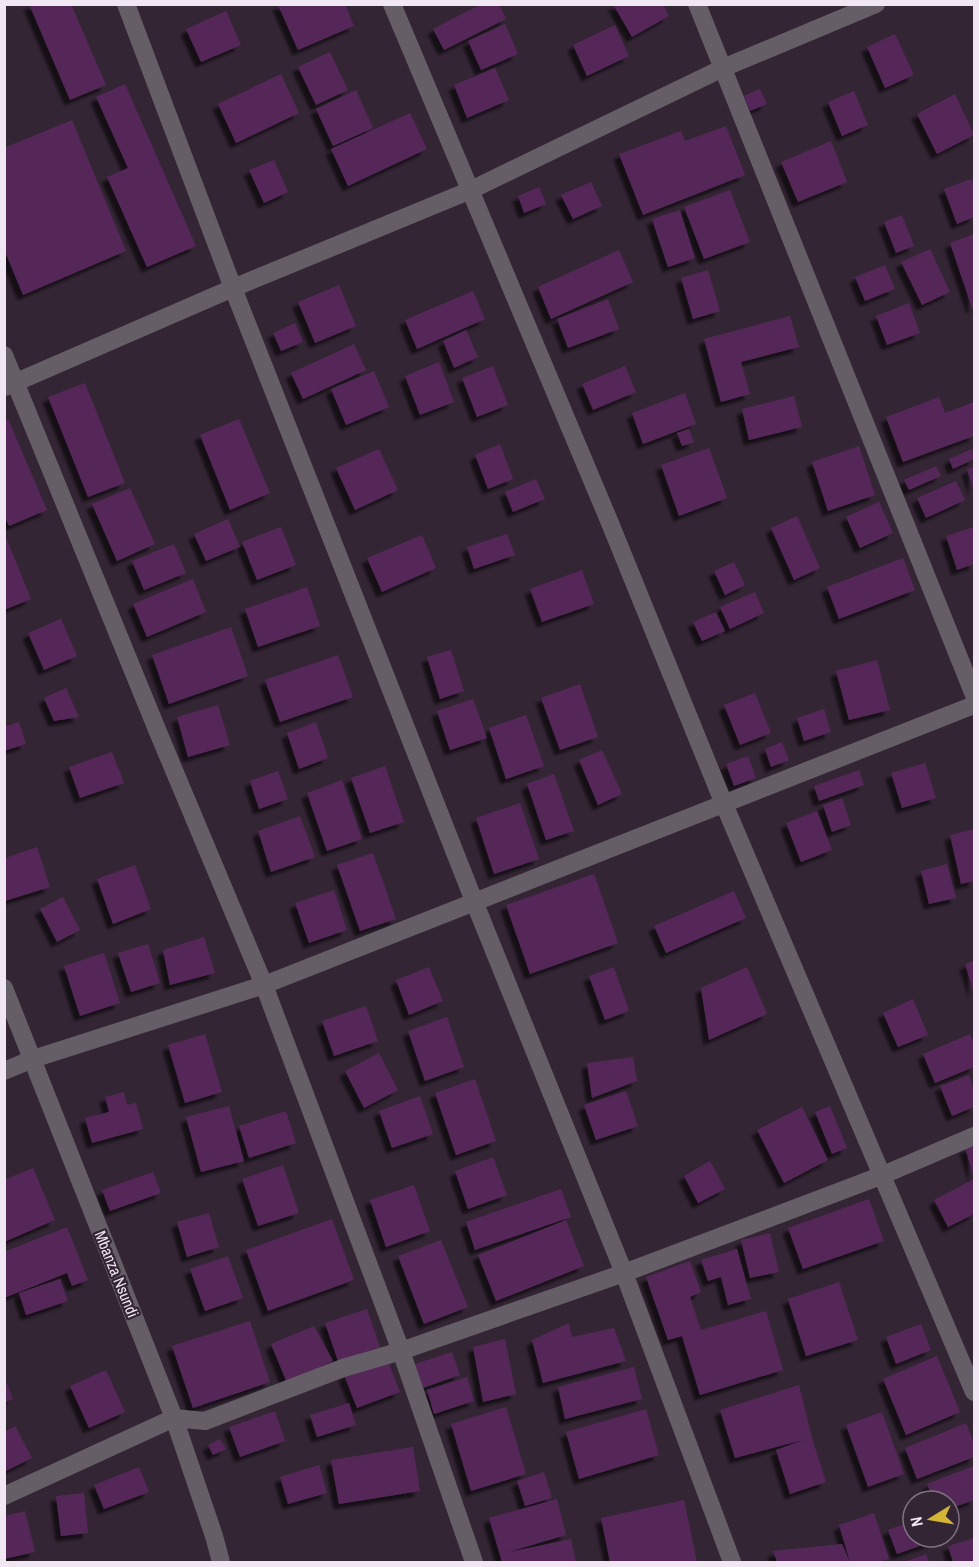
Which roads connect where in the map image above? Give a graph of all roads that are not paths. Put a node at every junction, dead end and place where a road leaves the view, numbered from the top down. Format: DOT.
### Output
graph roads {
  1 [pos="126,4"];
  2 [pos="392,4"];
  3 [pos="697,4"];
  4 [pos="876,4"];
  5 [pos="723,68"];
  6 [pos="471,190"];
  7 [pos="233,288"];
  8 [pos="4,355"];
  9 [pos="10,384"];
  10 [pos="975,695"];
  11 [pos="975,705"];
  12 [pos="724,804"];
  13 [pos="474,901"];
  14 [pos="264,984"];
  15 [pos="4,988"];
  16 [pos="33,1059"];
  17 [pos="4,1071"];
  18 [pos="975,1136"];
  19 [pos="882,1174"];
  20 [pos="624,1273"];
  21 [pos="400,1351"];
  22 [pos="975,1392"];
  23 [pos="174,1418"];
  24 [pos="4,1496"];
  25 [pos="221,1563"];
  26 [pos="474,1563"];
  27 [pos="732,1563"];
  1 -- 7 [label="street"];
  2 -- 6 [label="street"];
  3 -- 5 [label="street"];
  4 -- 5 [label="street"];
  5 -- 6 [label="street"];
  5 -- 10 [label="street"];
  6 -- 7 [label="street"];
  6 -- 12 [label="street"];
  7 -- 9 [label="street"];
  7 -- 13 [label="street"];
  8 -- 9 [label="street"];
  9 -- 14 [label="street"];
  11 -- 12 [label="street"];
  12 -- 13 [label="street"];
  12 -- 19 [label="street"];
  13 -- 14 [label="street"];
  13 -- 20 [label="street"];
  14 -- 16 [label="street"];
  14 -- 21 [label="street"];
  15 -- 16 [label="street, Mbanza Nsundi"];
  16 -- 17 [label="street"];
  16 -- 23 [label="street, Mbanza Nsundi"];
  18 -- 19 [label="street"];
  19 -- 20 [label="street"];
  19 -- 22 [label="street"];
  20 -- 21 [label="street"];
  20 -- 27 [label="street"];
  21 -- 23 [label="street"];
  21 -- 26 [label="street"];
  23 -- 24 [label="street"];
  23 -- 25 [label="street, Mbanza Nsundi"];
}
